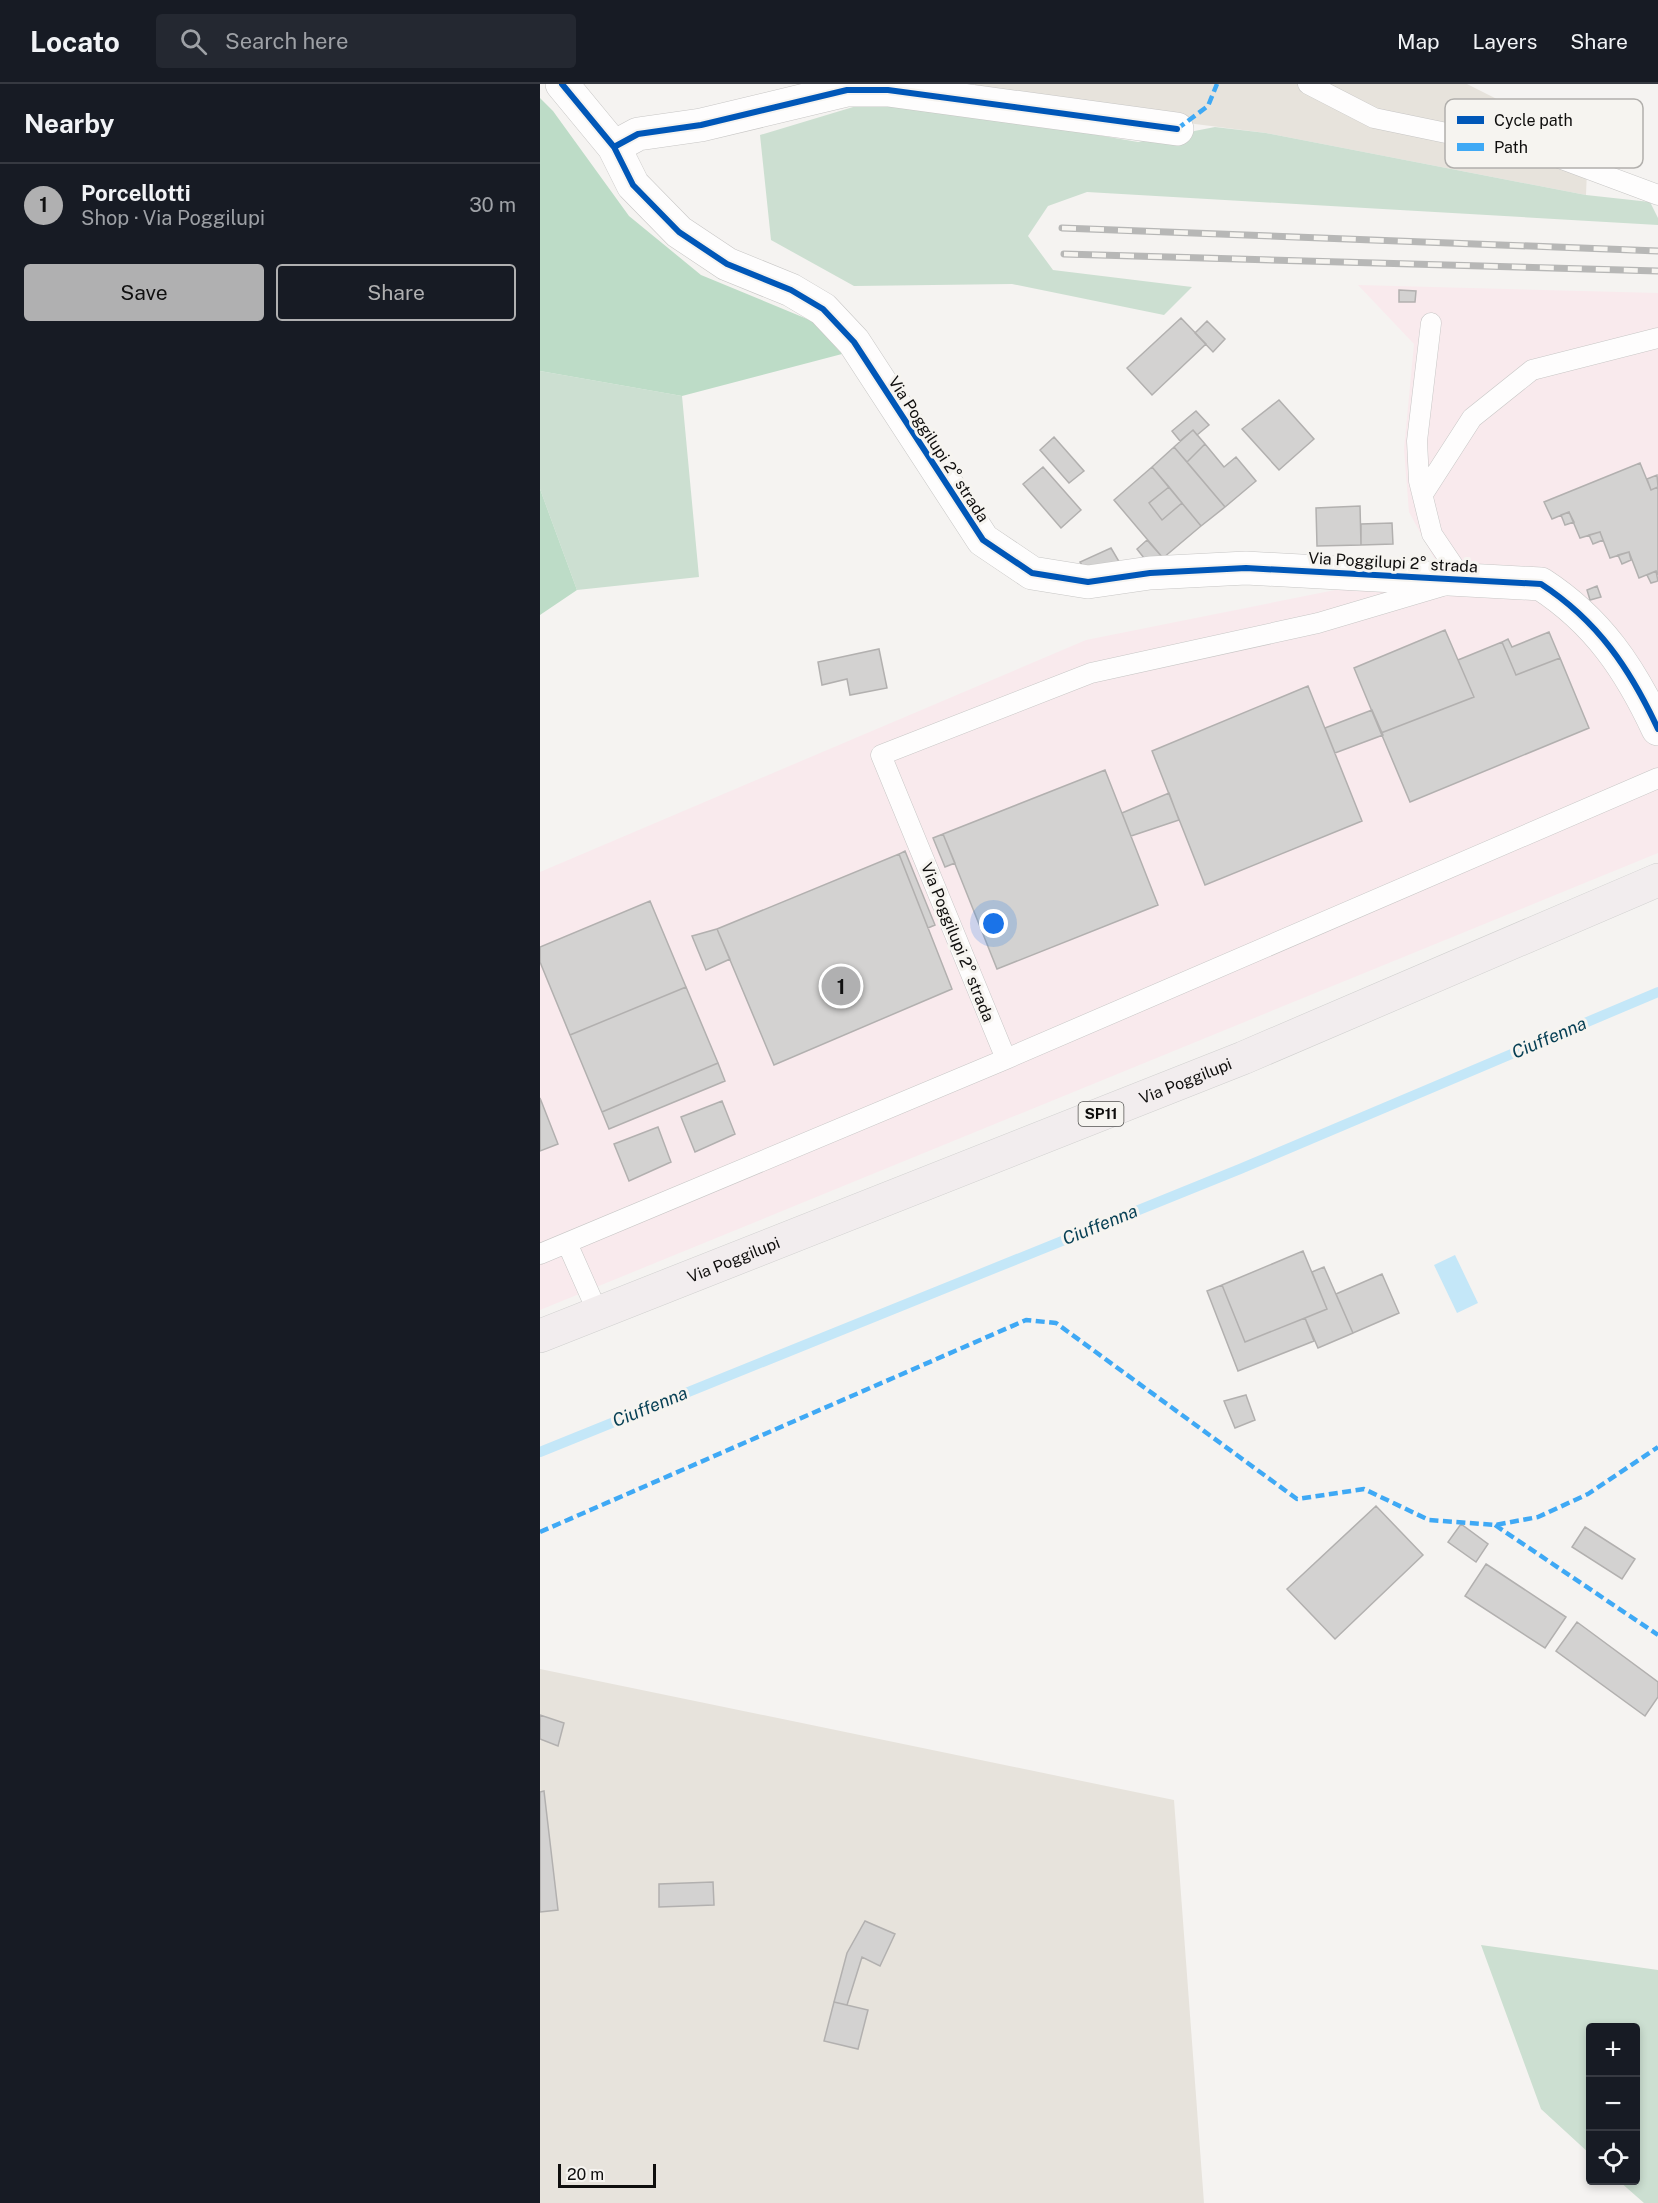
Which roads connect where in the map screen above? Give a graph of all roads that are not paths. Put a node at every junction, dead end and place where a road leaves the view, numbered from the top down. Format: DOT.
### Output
graph roads {
  1 [pos="562,84"];
  2 [pos="1308,84"];
  3 [pos="1177,129"];
  4 [pos="1445,133"];
  5 [pos="614,147"];
  6 [pos="1586,168"];
  7 [pos="1658,195"];
  8 [pos="1431,323"];
  9 [pos="1658,338"];
  10 [pos="1423,494"];
  11 [pos="1463,580"];
  12 [pos="1658,729"];
  13 [pos="1658,778"];
  14 [pos="1658,880"];
  15 [pos="1006,1059"];
  16 [pos="567,1243"];
  17 [pos="540,1254"];
  18 [pos="598,1313"];
  19 [pos="540,1336"];
  1 -- 5 [label="street, Via Poggilupi 2° strada"];
  2 -- 4 [label="lane"];
  3 -- 5 [label="street"];
  5 -- 11 [label="street, Via Poggilupi 2° strada"];
  6 -- 7 [label="lane"];
  8 -- 10 [label="lane"];
  9 -- 10 [label="lane"];
  10 -- 11 [label="lane"];
  11 -- 12 [label="street, Via Poggilupi 2° strada"];
  11 -- 15 [label="lane, Via Poggilupi 2° strada"];
  13 -- 15 [label="lane"];
  14 -- 18 [label="main road, Via Poggilupi / SP11"];
  15 -- 16 [label="lane"];
  16 -- 17 [label="lane"];
  16 -- 18 [label="lane"];
  18 -- 19 [label="main road, Via Poggilupi / SP11"];
}
